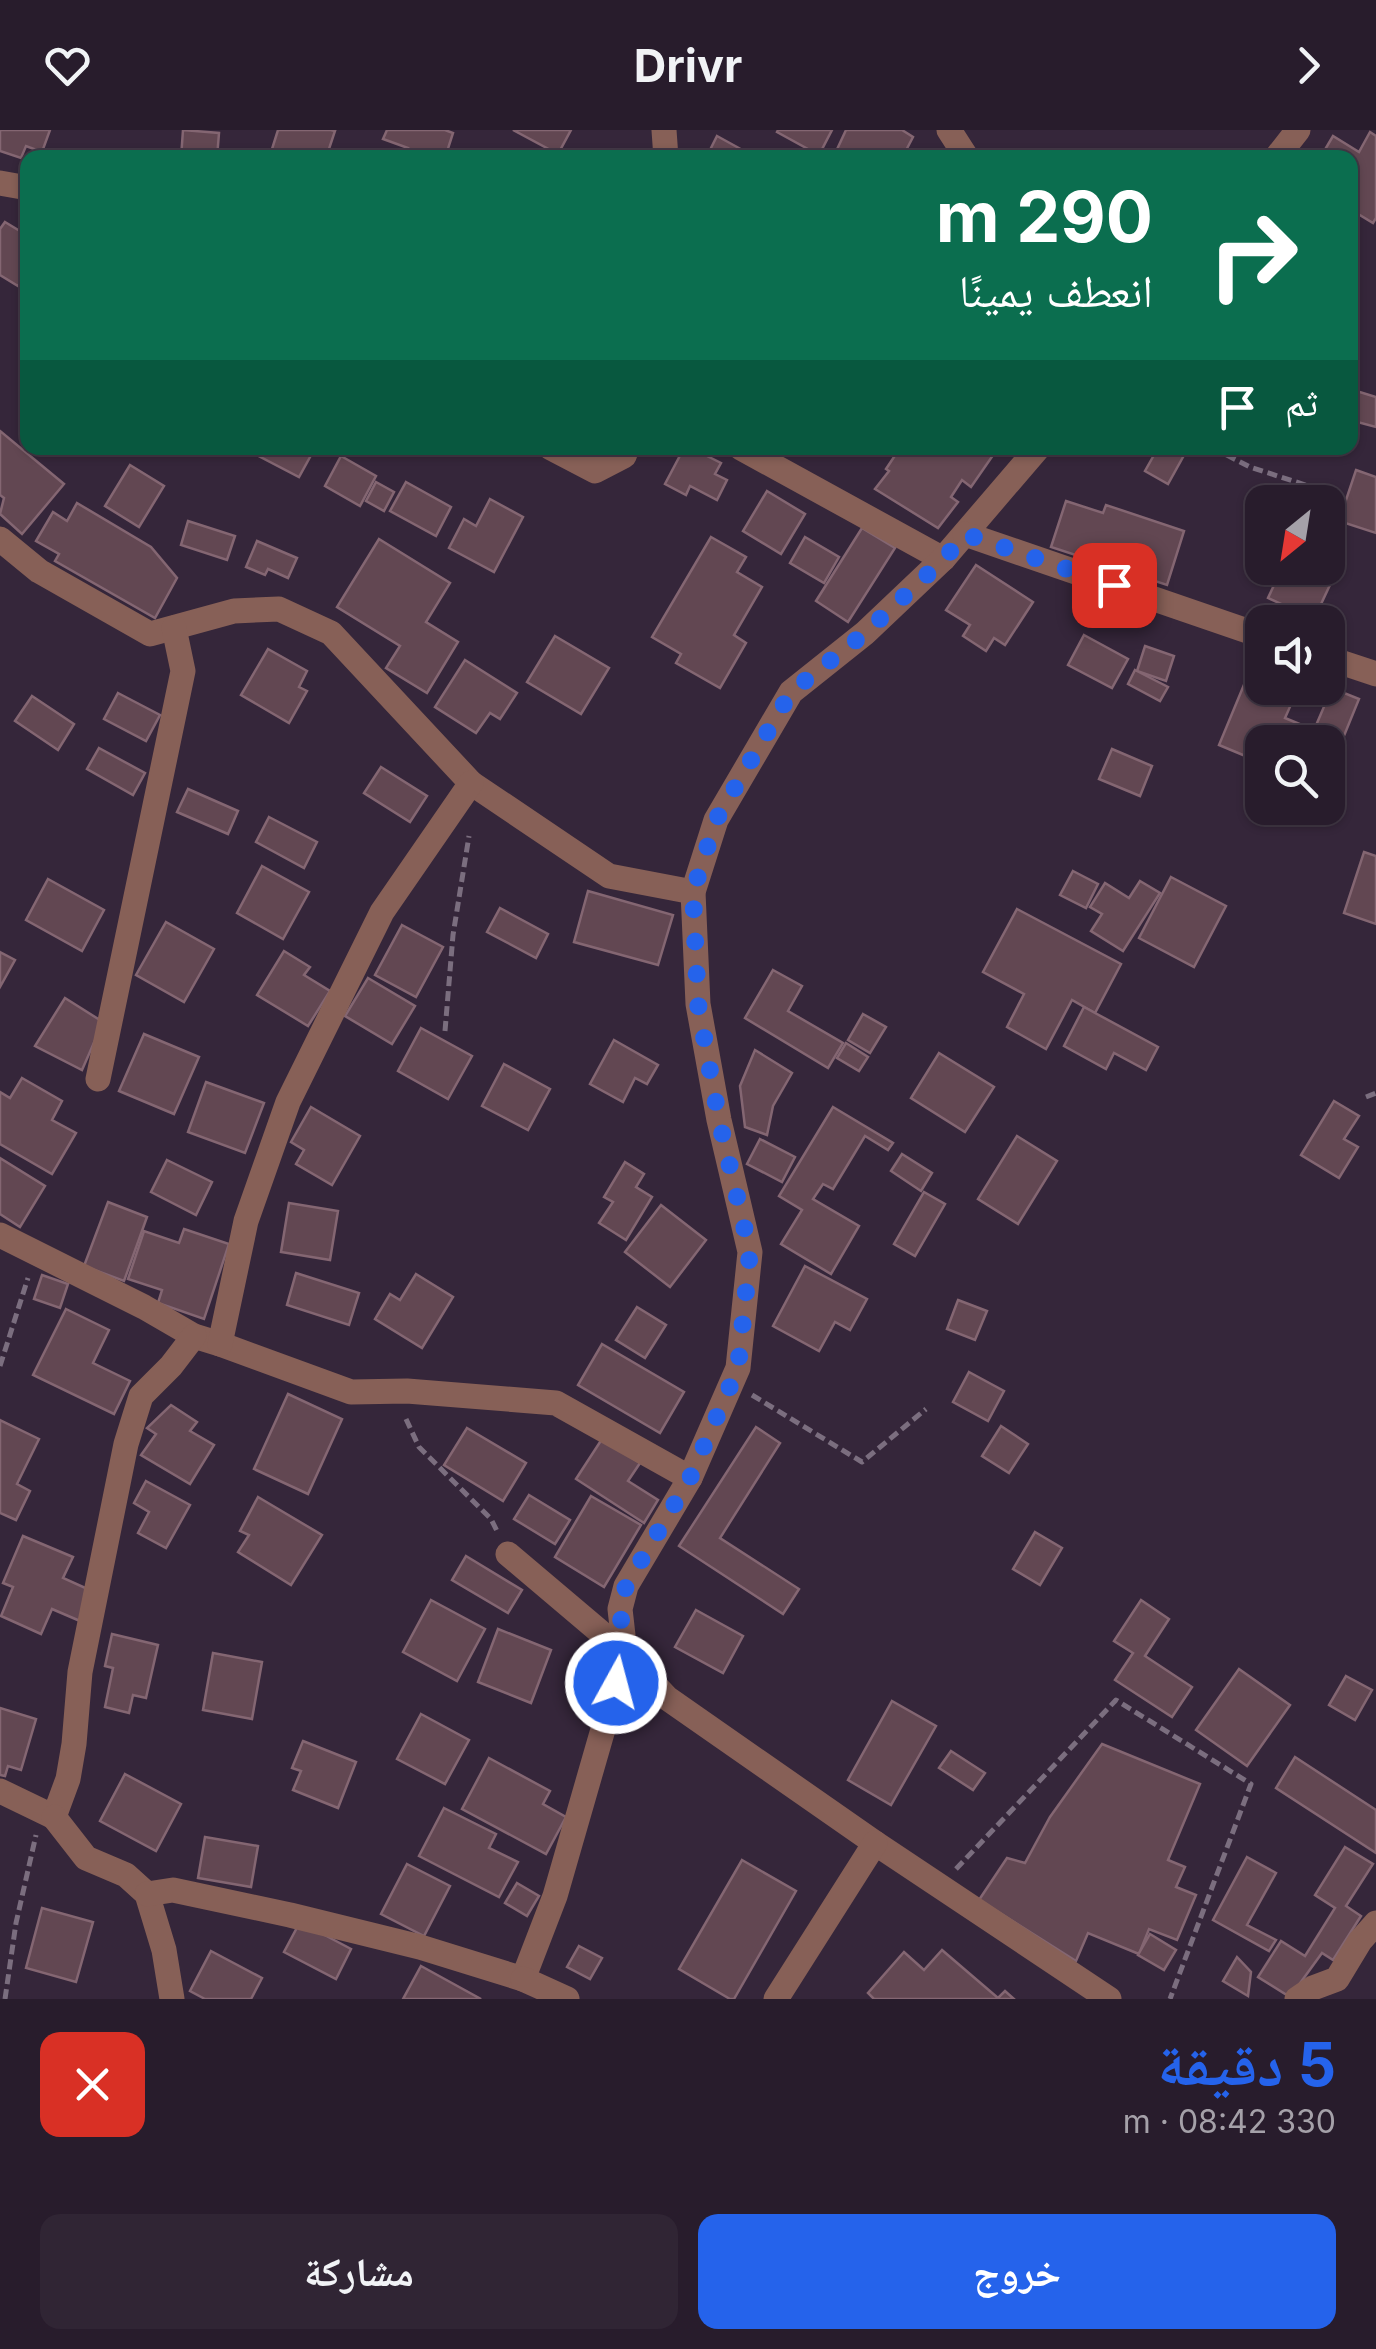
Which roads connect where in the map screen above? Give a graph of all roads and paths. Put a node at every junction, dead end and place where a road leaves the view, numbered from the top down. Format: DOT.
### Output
graph roads {
  1 [pos="1298,130"];
  2 [pos="1282,150"];
  3 [pos="564,455"];
  4 [pos="624,455"];
  5 [pos="754,455"];
  6 [pos="1032,455"];
  7 [pos="1227,455"];
  8 [pos="1306,485"];
  9 [pos="965,534"];
  10 [pos="0,539"];
  11 [pos="944,559"];
  12 [pos="174,628"];
  13 [pos="1245,630"];
  14 [pos="1345,664"];
  15 [pos="1376,674"];
  16 [pos="477,788"];
  17 [pos="693,892"];
  18 [pos="446,1032"];
  19 [pos="98,1080"];
  20 [pos="1376,1093"];
  21 [pos="1366,1096"];
  22 [pos="0,1235"];
  23 [pos="36,1254"];
  24 [pos="194,1336"];
  25 [pos="220,1344"];
  26 [pos="0,1366"];
  27 [pos="732,1383"];
  28 [pos="393,1391"];
  29 [pos="926,1409"];
  30 [pos="690,1478"];
  31 [pos="508,1554"];
  32 [pos="625,1654"];
  33 [pos="0,1791"];
  34 [pos="47,1814"];
  35 [pos="875,1843"];
  36 [pos="940,1886"];
  37 [pos="147,1894"];
  38 [pos="1371,1940"];
  39 [pos="523,1980"];
  40 [pos="5,1999"];
  41 [pos="172,1999"];
  42 [pos="567,1999"];
  43 [pos="776,1999"];
  44 [pos="1109,1999"];
  45 [pos="1170,1999"];
  46 [pos="1297,1999"];
  1 -- 2 [label="street"];
  3 -- 4 [label="street"];
  5 -- 11 [label="street"];
  6 -- 9 [label="street"];
  7 -- 8 [label="path"];
  9 -- 11 [label="street"];
  9 -- 13 [label="street"];
  10 -- 12 [label="street"];
  11 -- 17 [label="street"];
  12 -- 16 [label="street"];
  12 -- 19 [label="street"];
  14 -- 15 [label="street"];
  16 -- 17 [label="street"];
  16 -- 18 [label="path"];
  16 -- 25 [label="street"];
  17 -- 27 [label="street"];
  20 -- 21 [label="path"];
  22 -- 23 [label="street"];
  23 -- 24 [label="street"];
  23 -- 26 [label="path"];
  24 -- 25 [label="street"];
  24 -- 34 [label="street"];
  25 -- 28 [label="street"];
  27 -- 29 [label="path"];
  27 -- 30 [label="street"];
  28 -- 30 [label="street"];
  28 -- 31 [label="path"];
  30 -- 32 [label="street"];
  31 -- 32 [label="street"];
  32 -- 35 [label="street"];
  32 -- 39 [label="street"];
  33 -- 34 [label="street"];
  34 -- 37 [label="street"];
  34 -- 40 [label="path"];
  35 -- 36 [label="street"];
  35 -- 43 [label="street"];
  36 -- 44 [label="street"];
  36 -- 45 [label="path"];
  37 -- 39 [label="street"];
  37 -- 41 [label="street"];
  38 -- 46 [label="street"];
  39 -- 42 [label="street"];
}
